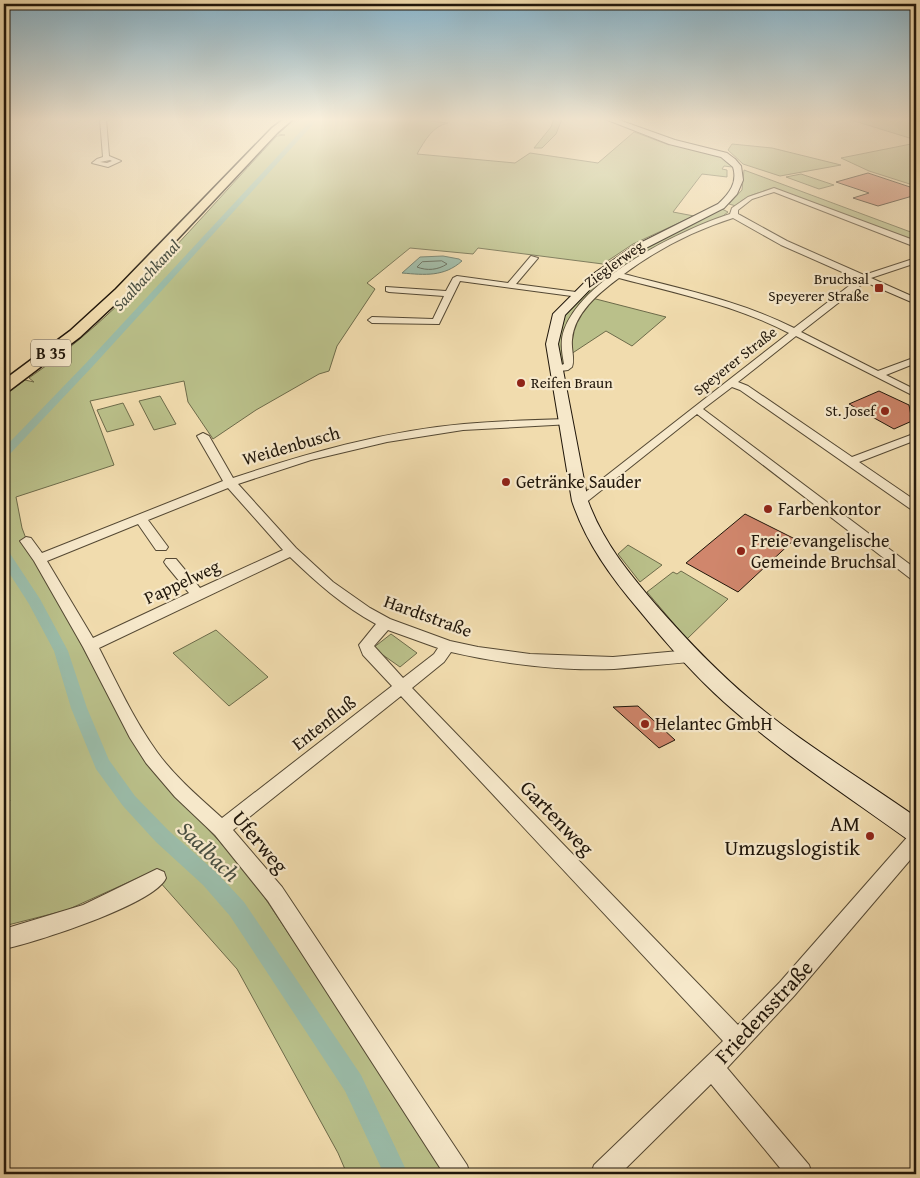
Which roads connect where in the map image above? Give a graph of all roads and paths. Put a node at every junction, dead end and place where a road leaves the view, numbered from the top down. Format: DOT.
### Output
graph roads {
  1 [pos="233,174"];
  2 [pos="738,174"];
  3 [pos="721,206"];
  4 [pos="734,212"];
  5 [pos="916,244"];
  6 [pos="534,258"];
  7 [pos="916,260"];
  8 [pos="618,275"];
  9 [pos="864,278"];
  10 [pos="510,285"];
  11 [pos="389,289"];
  12 [pos="449,294"];
  13 [pos="576,295"];
  14 [pos="916,300"];
  15 [pos="372,320"];
  16 [pos="796,332"];
  17 [pos="916,360"];
  18 [pos="556,370"];
  19 [pos="879,374"];
  20 [pos="731,383"];
  21 [pos="4,387"];
  22 [pos="916,394"];
  23 [pos="697,410"];
  24 [pos="567,422"];
  25 [pos="203,436"];
  26 [pos="916,436"];
  27 [pos="850,462"];
  28 [pos="230,482"];
  29 [pos="580,501"];
  30 [pos="916,507"];
  31 [pos="140,518"];
  32 [pos="26,541"];
  33 [pos="161,547"];
  34 [pos="291,550"];
  35 [pos="39,559"];
  36 [pos="171,562"];
  37 [pos="916,576"];
  38 [pos="198,596"];
  39 [pos="385,623"];
  40 [pos="90,646"];
  41 [pos="448,646"];
  42 [pos="690,656"];
  43 [pos="402,687"];
  44 [pos="221,829"];
  45 [pos="916,831"];
  46 [pos="916,840"];
  47 [pos="157,878"];
  48 [pos="4,939"];
  49 [pos="738,1041"];
  50 [pos="712,1068"];
  51 [pos="458,1174"];
  52 [pos="603,1174"];
  53 [pos="800,1174"];
  1 -- 21 [label="main road, B 35"];
  2 -- 3 [label="main road"];
  3 -- 4 [label="street"];
  3 -- 13 [label="main road"];
  4 -- 5 [label="street, Zieglerweg"];
  4 -- 8 [label="street, Zieglerweg"];
  4 -- 9 [label="street"];
  6 -- 10 [label="street"];
  7 -- 9 [label="street, Speyerer Straße"];
  8 -- 16 [label="street"];
  8 -- 18 [label="street, Zieglerweg"];
  9 -- 14 [label="street"];
  9 -- 16 [label="street, Speyerer Straße"];
  10 -- 12 [label="street"];
  10 -- 13 [label="street"];
  11 -- 12 [label="street"];
  12 -- 15 [label="street"];
  13 -- 18 [label="main road"];
  16 -- 19 [label="street"];
  16 -- 20 [label="street, Speyerer Straße"];
  17 -- 19 [label="street"];
  18 -- 24 [label="main road"];
  19 -- 22 [label="street"];
  20 -- 23 [label="street, Speyerer Straße"];
  20 -- 27 [label="street"];
  23 -- 29 [label="street, Speyerer Straße"];
  23 -- 37 [label="street"];
  24 -- 28 [label="street, Weidenbusch"];
  24 -- 29 [label="main road"];
  25 -- 28 [label="street, Hardtstraße"];
  26 -- 27 [label="street"];
  27 -- 30 [label="street"];
  28 -- 31 [label="street, Weidenbusch"];
  28 -- 34 [label="street, Hardtstraße"];
  29 -- 42 [label="main road"];
  31 -- 33 [label="street"];
  31 -- 35 [label="street, Weidenbusch"];
  32 -- 35 [label="street, Uferweg"];
  34 -- 38 [label="street, Pappelweg"];
  34 -- 39 [label="street, Hardtstraße"];
  35 -- 40 [label="street, Uferweg"];
  36 -- 38 [label="street"];
  38 -- 40 [label="street, Pappelweg"];
  39 -- 41 [label="street, Hardtstraße"];
  39 -- 43 [label="street, Gartenweg"];
  40 -- 44 [label="street, Uferweg"];
  41 -- 42 [label="street, Hardtstraße"];
  41 -- 43 [label="street, Entenfluß"];
  42 -- 45 [label="main road"];
  43 -- 44 [label="street, Entenfluß"];
  43 -- 49 [label="street, Gartenweg"];
  44 -- 51 [label="street, Uferweg"];
  46 -- 49 [label="street, Friedensstraße"];
  47 -- 48 [label="street"];
  49 -- 50 [label="street, Friedensstraße"];
  50 -- 52 [label="street, Friedensstraße"];
  50 -- 53 [label="street"];
}
